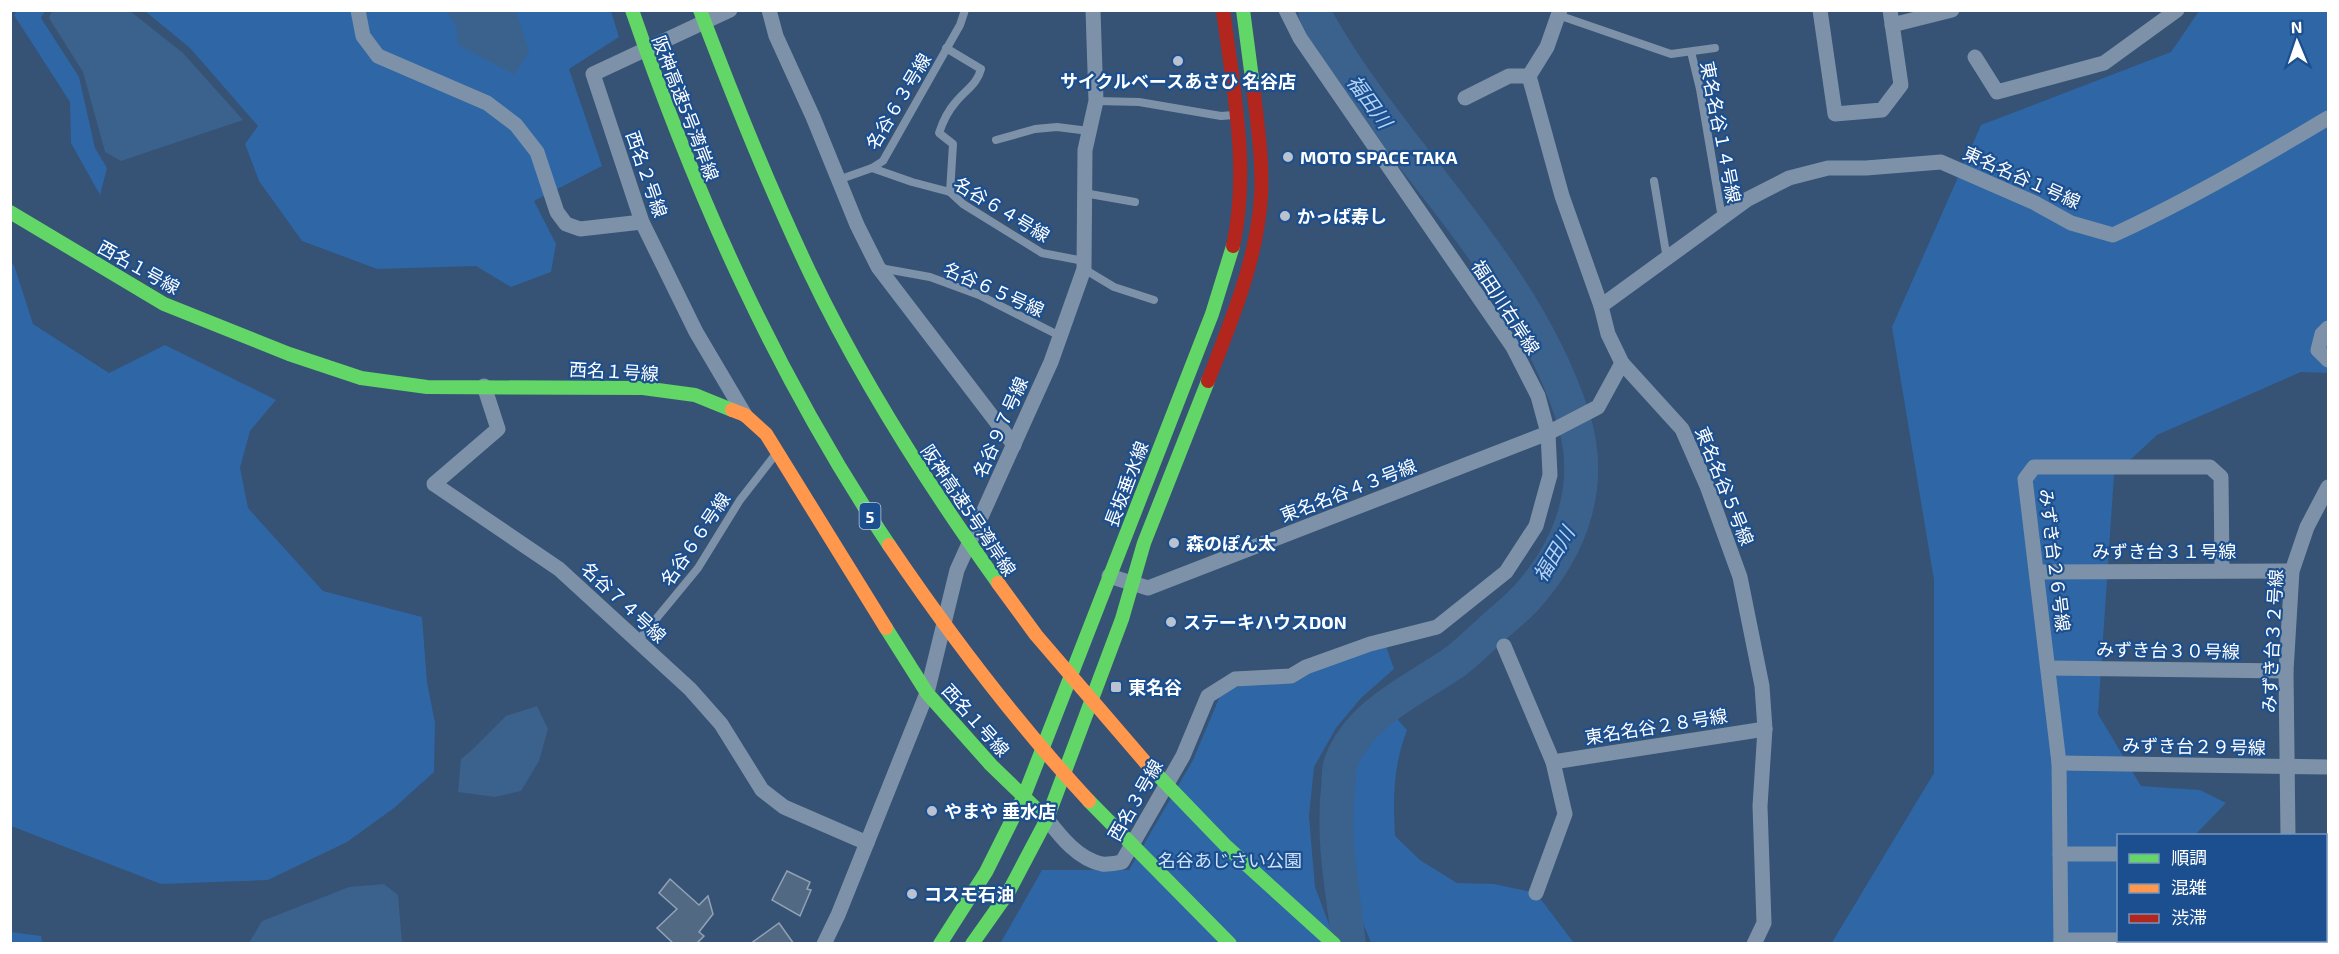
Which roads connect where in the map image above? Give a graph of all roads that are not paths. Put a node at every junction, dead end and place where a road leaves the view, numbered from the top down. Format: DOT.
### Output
graph roads {
  1 [pos="358,10"];
  2 [pos="632,10"];
  3 [pos="700,10"];
  4 [pos="730,10"];
  5 [pos="769,10"];
  6 [pos="965,10"];
  7 [pos="1093,10"];
  8 [pos="1223,10"];
  9 [pos="1243,10"];
  10 [pos="1286,10"];
  11 [pos="1820,10"];
  12 [pos="1952,10"];
  13 [pos="2177,10"];
  14 [pos="1559,13"];
  15 [pos="1891,18"];
  16 [pos="946,48"];
  17 [pos="1715,48"];
  18 [pos="1691,52"];
  19 [pos="1975,57"];
  20 [pos="1529,76"];
  21 [pos="1465,98"];
  22 [pos="1096,101"];
  23 [pos="1236,114"];
  24 [pos="2328,118"];
  25 [pos="1089,131"];
  26 [pos="996,140"];
  27 [pos="872,168"];
  28 [pos="838,180"];
  29 [pos="1654,181"];
  30 [pos="950,192"];
  31 [pos="1084,193"];
  32 [pos="1135,202"];
  33 [pos="10,212"];
  34 [pos="1722,218"];
  35 [pos="642,222"];
  36 [pos="1667,258"];
  37 [pos="1084,265"];
  38 [pos="878,267"];
  39 [pos="1154,300"];
  40 [pos="1601,306"];
  41 [pos="2328,328"];
  42 [pos="1060,336"];
  43 [pos="2328,360"];
  44 [pos="1622,363"];
  45 [pos="484,386"];
  46 [pos="745,415"];
  47 [pos="1548,433"];
  48 [pos="1014,445"];
  49 [pos="777,452"];
  50 [pos="2328,487"];
  51 [pos="2222,570"];
  52 [pos="2292,571"];
  53 [pos="2037,572"];
  54 [pos="1109,576"];
  55 [pos="1132,583"];
  56 [pos="637,642"];
  57 [pos="1504,646"];
  58 [pos="2048,668"];
  59 [pos="2286,671"];
  60 [pos="927,693"];
  61 [pos="1765,729"];
  62 [pos="1190,740"];
  63 [pos="1553,762"];
  64 [pos="2060,762"];
  65 [pos="2288,767"];
  66 [pos="2328,767"];
  67 [pos="1024,796"];
  68 [pos="1047,819"];
  69 [pos="2288,834"];
  70 [pos="867,843"];
  71 [pos="2060,854"];
  72 [pos="2117,854"];
  73 [pos="1536,893"];
  74 [pos="2117,940"];
  75 [pos="2061,942"];
  76 [pos="824,944"];
  77 [pos="940,944"];
  78 [pos="972,944"];
  79 [pos="1230,944"];
  80 [pos="1334,944"];
  81 [pos="1754,944"];
  1 -- 35 [label="street"];
  2 -- 79 [label="main road, 阪神高速5号湾岸線 / 5, bridge"];
  3 -- 80 [label="main road, 阪神高速5号湾岸線, bridge"];
  4 -- 35 [label="street, 西名２号線"];
  5 -- 28 [label="street"];
  6 -- 16 [label="lane, 名谷６３号線"];
  7 -- 22 [label="street, 名谷９７号線"];
  8 -- 23 [label="main road, 長坂垂水線"];
  9 -- 55 [label="main road, 長坂垂水線"];
  10 -- 47 [label="street, 福田川右岸線"];
  11 -- 15 [label="street"];
  12 -- 15 [label="street"];
  13 -- 19 [label="street"];
  14 -- 18 [label="lane"];
  14 -- 20 [label="street"];
  16 -- 27 [label="lane, 名谷６３号線"];
  16 -- 30 [label="lane, 名谷６３号線"];
  17 -- 18 [label="lane"];
  18 -- 34 [label="lane, 東名名谷１４号線"];
  20 -- 21 [label="street"];
  20 -- 40 [label="street, 東名名谷５号線"];
  22 -- 23 [label="lane"];
  22 -- 25 [label="street, 名谷９７号線"];
  23 -- 54 [label="main road, 長坂垂水線"];
  24 -- 34 [label="street, 東名名谷１号線"];
  25 -- 26 [label="lane"];
  25 -- 31 [label="street, 名谷９７号線"];
  27 -- 28 [label="lane, 名谷６３号線"];
  27 -- 30 [label="lane, 名谷６４号線"];
  28 -- 38 [label="street"];
  29 -- 36 [label="lane"];
  30 -- 37 [label="lane, 名谷６４号線"];
  31 -- 32 [label="lane"];
  31 -- 37 [label="street, 名谷９７号線"];
  33 -- 45 [label="main road, 西名１号線"];
  34 -- 36 [label="street, 東名名谷１号線"];
  35 -- 46 [label="street, 西名２号線"];
  36 -- 40 [label="street, 東名名谷１号線"];
  37 -- 39 [label="lane"];
  37 -- 42 [label="street, 名谷９７号線"];
  38 -- 42 [label="lane, 名谷６５号線"];
  38 -- 48 [label="street"];
  40 -- 44 [label="street, 東名名谷５号線"];
  41 -- 43 [label="street"];
  42 -- 48 [label="street, 名谷９７号線"];
  44 -- 47 [label="street, 東名名谷４３号線"];
  44 -- 61 [label="street, 東名名谷５号線"];
  45 -- 46 [label="main road, 西名１号線"];
  45 -- 56 [label="street, 名谷７４号線"];
  46 -- 49 [label="main road, 西名１号線"];
  47 -- 55 [label="street, 東名名谷４３号線"];
  47 -- 62 [label="street, 福田川右岸線"];
  48 -- 60 [label="street, 名谷９７号線"];
  49 -- 56 [label="lane, 名谷６６号線"];
  49 -- 60 [label="main road, 西名１号線"];
  50 -- 52 [label="street, みずき台３２号線"];
  51 -- 52 [label="street, みずき台３１号線"];
  51 -- 53 [label="street, みずき台３１号線"];
  51 -- 53 [label="street, みずき台２６号線"];
  52 -- 59 [label="street, みずき台３２号線"];
  53 -- 58 [label="street, みずき台２６号線"];
  54 -- 55 [label="street, 東名名谷４３号線"];
  54 -- 67 [label="main road, 長坂垂水線"];
  55 -- 68 [label="main road, 長坂垂水線"];
  56 -- 70 [label="street, 名谷７４号線"];
  57 -- 63 [label="street"];
  58 -- 59 [label="street, みずき台３０号線"];
  58 -- 64 [label="street, みずき台２６号線"];
  59 -- 65 [label="street, みずき台３２号線"];
  60 -- 67 [label="main road, 西名１号線"];
  60 -- 70 [label="street, 名谷９７号線"];
  61 -- 63 [label="street, 東名名谷２８号線"];
  61 -- 81 [label="street, 東名名谷５号線"];
  62 -- 68 [label="street, 西名３号線"];
  63 -- 73 [label="street"];
  64 -- 65 [label="street, みずき台２９号線"];
  64 -- 71 [label="street, みずき台２６号線"];
  65 -- 66 [label="street, みずき台２９号線"];
  65 -- 69 [label="street"];
  67 -- 68 [label="main road, 西名１号線"];
  67 -- 77 [label="main road, 長坂垂水線"];
  68 -- 78 [label="main road, 長坂垂水線"];
  70 -- 76 [label="street, 名谷９７号線"];
  71 -- 72 [label="street"];
  71 -- 75 [label="street, みずき台２６号線"];
  74 -- 75 [label="street"];
}
